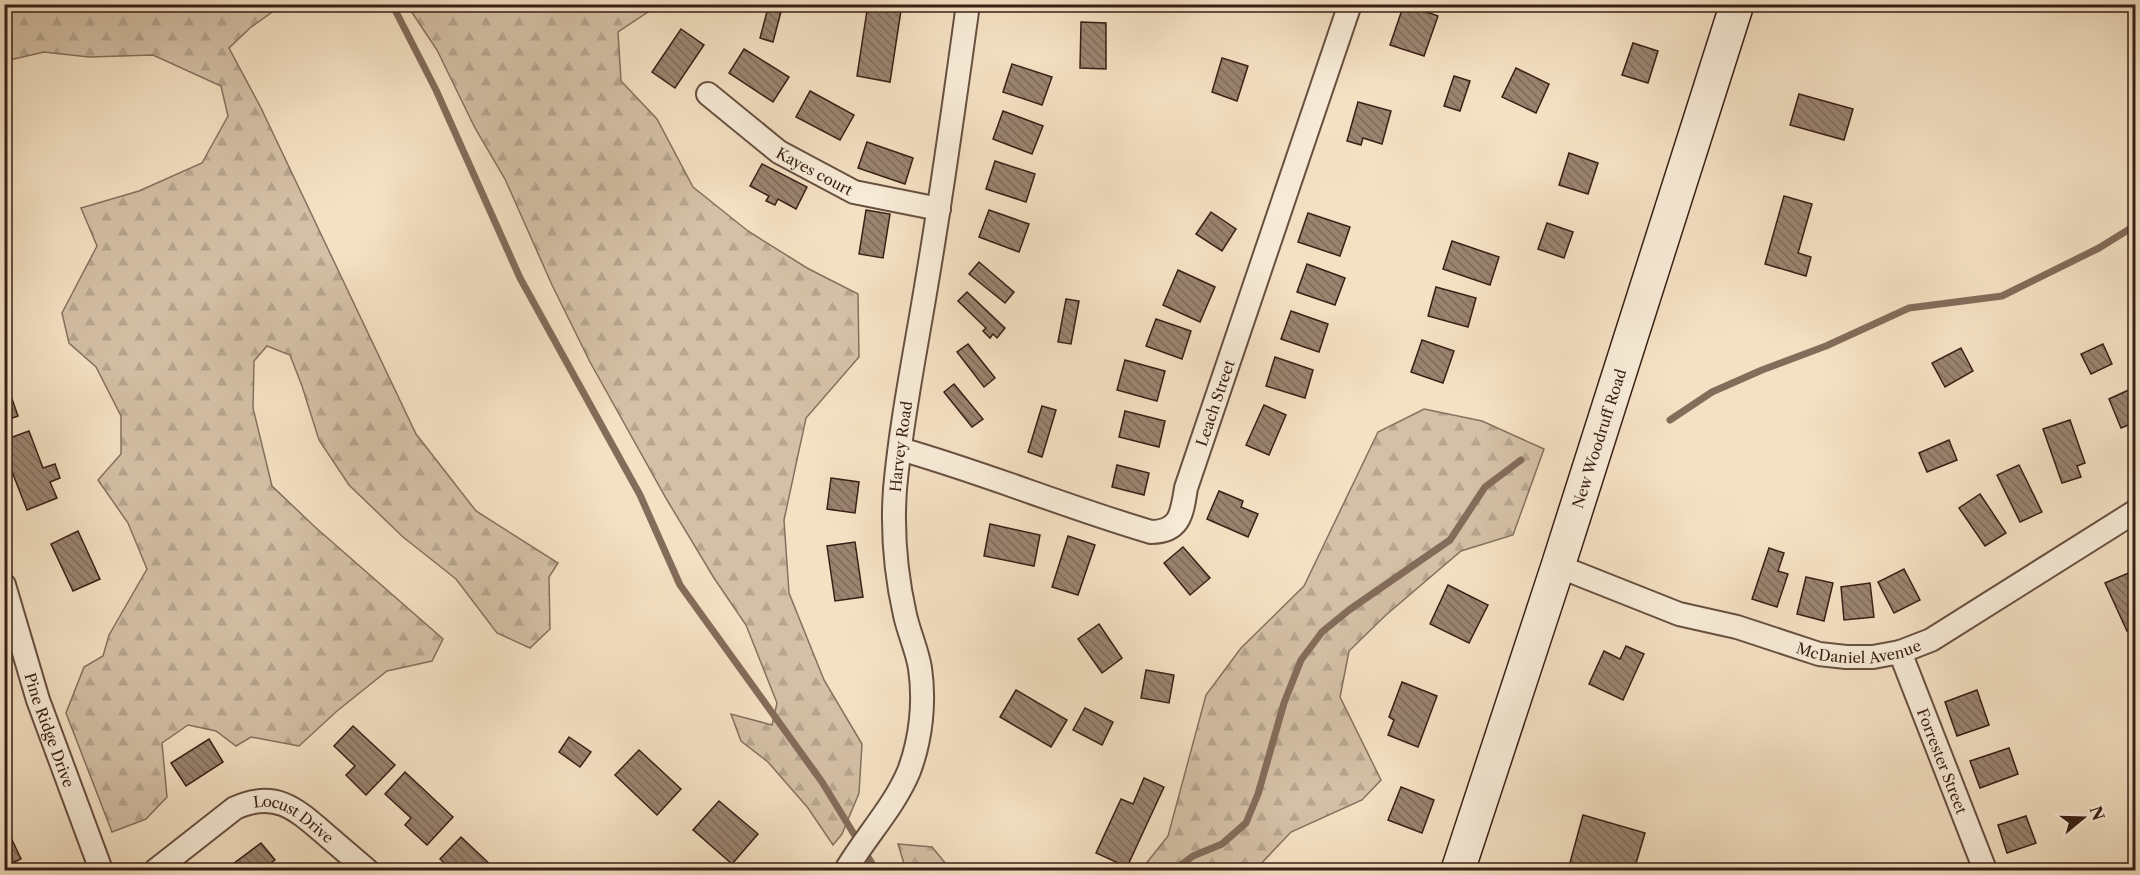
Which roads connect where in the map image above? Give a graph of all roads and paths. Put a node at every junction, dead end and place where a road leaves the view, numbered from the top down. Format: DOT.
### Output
graph roads {
  1 [pos="968,4"];
  2 [pos="1350,4"];
  3 [pos="1737,4"];
  4 [pos="708,94"];
  5 [pos="939,209"];
  6 [pos="900,449"];
  7 [pos="2136,511"];
  8 [pos="1558,566"];
  9 [pos="4,585"];
  10 [pos="1900,652"];
  11 [pos="849,866"];
  12 [pos="101,870"];
  13 [pos="156,870"];
  14 [pos="368,870"];
  15 [pos="1458,870"];
  16 [pos="1985,870"];
  1 -- 5 [label="street, Harvey Road"];
  2 -- 6 [label="street, Leach Street"];
  3 -- 8 [label="main road, New Woodruff Road"];
  4 -- 5 [label="street, Kayes court"];
  5 -- 6 [label="street, Harvey Road"];
  6 -- 11 [label="street, Harvey Road"];
  7 -- 10 [label="street, McDaniel Avenue"];
  8 -- 10 [label="street, McDaniel Avenue"];
  8 -- 15 [label="main road, New Woodruff Road"];
  9 -- 12 [label="street, Pine Ridge Drive"];
  10 -- 16 [label="street, Forrester Street"];
  13 -- 14 [label="street, Locust Drive"];
}
